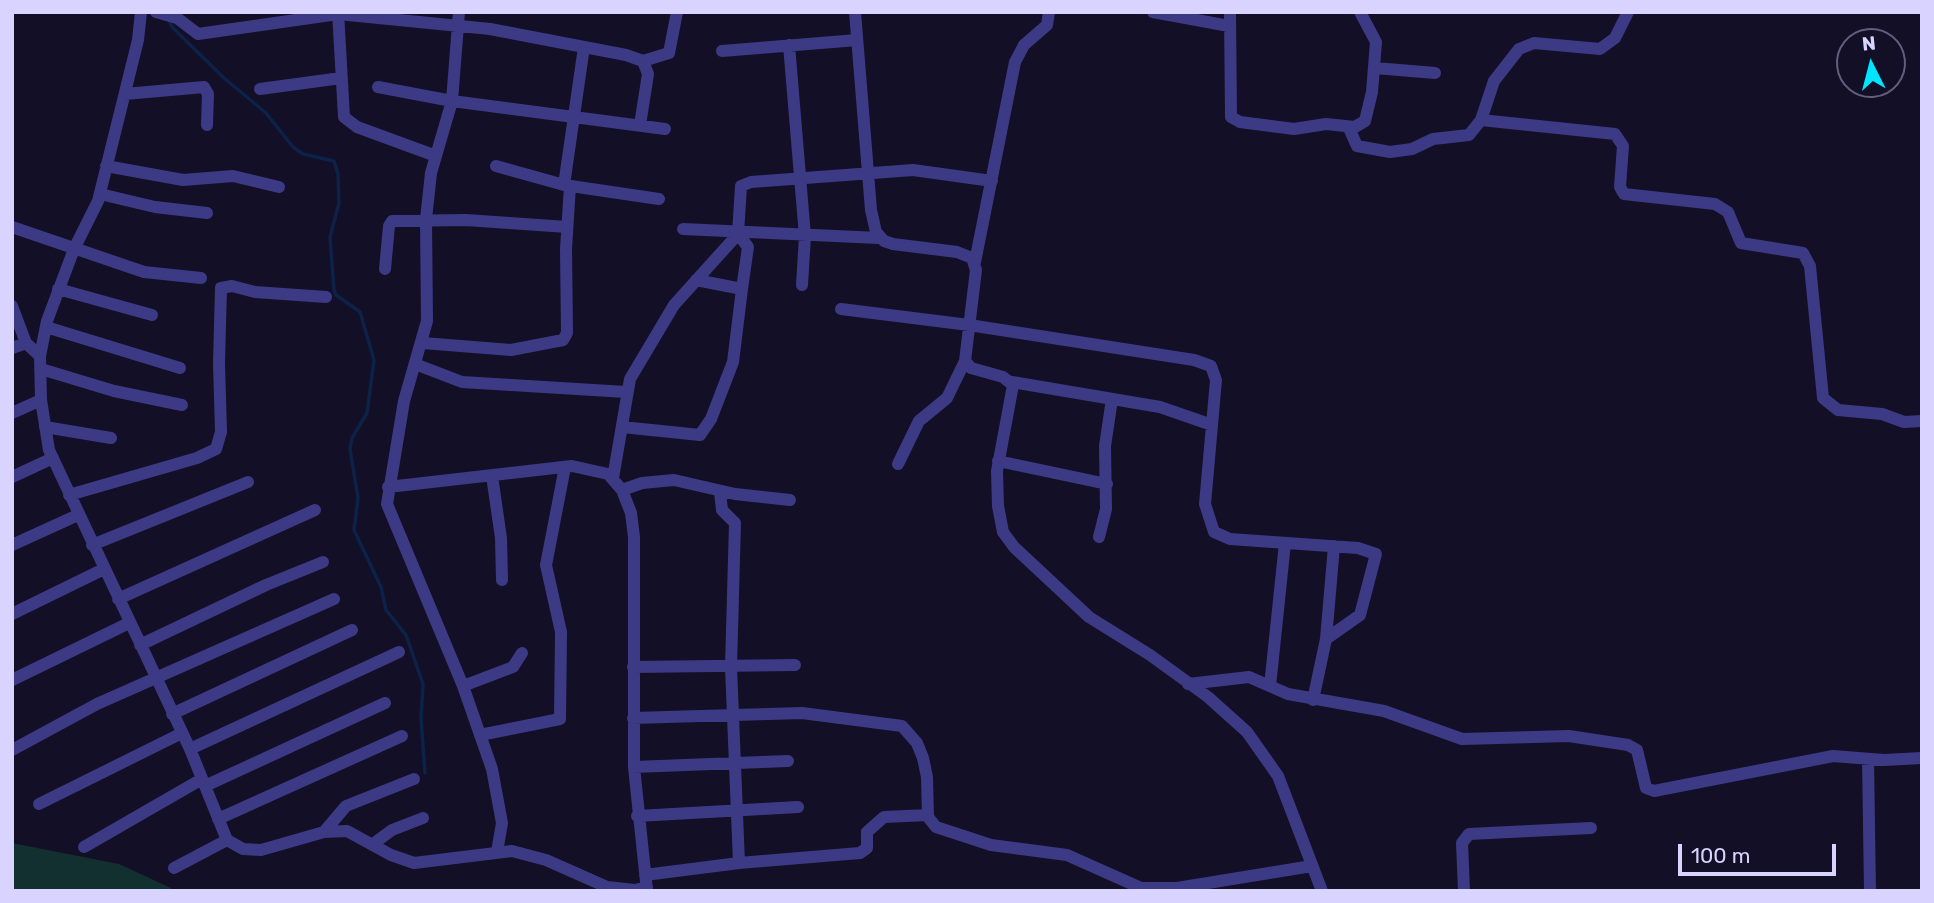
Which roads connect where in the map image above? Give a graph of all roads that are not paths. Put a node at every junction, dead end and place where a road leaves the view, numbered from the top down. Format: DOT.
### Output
graph roads {
  1 [pos="141,12"];
  2 [pos="677,12"];
  3 [pos="855,12"];
  4 [pos="1049,12"];
  5 [pos="1153,12"];
  6 [pos="1360,12"];
  7 [pos="1628,12"];
  8 [pos="338,13"];
  9 [pos="164,14"];
  10 [pos="459,19"];
  11 [pos="1230,19"];
  12 [pos="857,40"];
  13 [pos="789,46"];
  14 [pos="583,47"];
  15 [pos="722,51"];
  16 [pos="643,61"];
  17 [pos="1375,68"];
  18 [pos="1435,73"];
  19 [pos="341,78"];
  20 [pos="378,86"];
  21 [pos="260,89"];
  22 [pos="125,94"];
  23 [pos="452,101"];
  24 [pos="572,116"];
  25 [pos="1481,120"];
  26 [pos="207,125"];
  27 [pos="640,125"];
  28 [pos="1349,128"];
  29 [pos="665,129"];
  30 [pos="436,156"];
  31 [pos="106,166"];
  32 [pos="496,166"];
  33 [pos="868,174"];
  34 [pos="801,180"];
  35 [pos="992,181"];
  36 [pos="567,185"];
  37 [pos="279,187"];
  38 [pos="100,194"];
  39 [pos="659,199"];
  40 [pos="207,213"];
  41 [pos="426,219"];
  42 [pos="12,227"];
  43 [pos="567,228"];
  44 [pos="683,229"];
  45 [pos="738,234"];
  46 [pos="805,236"];
  47 [pos="879,238"];
  48 [pos="74,249"];
  49 [pos="975,262"];
  50 [pos="385,269"];
  51 [pos="201,278"];
  52 [pos="696,279"];
  53 [pos="802,285"];
  54 [pos="58,289"];
  55 [pos="742,289"];
  56 [pos="326,297"];
  57 [pos="12,306"];
  58 [pos="841,309"];
  59 [pos="152,315"];
  60 [pos="969,325"];
  61 [pos="46,327"];
  62 [pos="26,343"];
  63 [pos="423,344"];
  64 [pos="12,348"];
  65 [pos="965,361"];
  66 [pos="41,363"];
  67 [pos="415,364"];
  68 [pos="180,368"];
  69 [pos="1012,382"];
  70 [pos="626,392"];
  71 [pos="1112,399"];
  72 [pos="41,400"];
  73 [pos="182,405"];
  74 [pos="12,413"];
  75 [pos="1922,421"];
  76 [pos="1212,425"];
  77 [pos="45,427"];
  78 [pos="622,427"];
  79 [pos="111,438"];
  80 [pos="53,458"];
  81 [pos="998,461"];
  82 [pos="898,464"];
  83 [pos="565,467"];
  84 [pos="492,476"];
  85 [pos="12,477"];
  86 [pos="613,478"];
  87 [pos="248,482"];
  88 [pos="1107,485"];
  89 [pos="388,487"];
  90 [pos="622,490"];
  91 [pos="720,492"];
  92 [pos="69,495"];
  93 [pos="790,500"];
  94 [pos="315,510"];
  95 [pos="78,515"];
  96 [pos="1099,537"];
  97 [pos="1285,543"];
  98 [pos="12,545"];
  99 [pos="92,545"];
  100 [pos="1334,547"];
  101 [pos="323,562"];
  102 [pos="104,569"];
  103 [pos="502,580"];
  104 [pos="118,599"];
  105 [pos="334,599"];
  106 [pos="12,614"];
  107 [pos="129,623"];
  108 [pos="352,631"];
  109 [pos="1326,639"];
  110 [pos="140,645"];
  111 [pos="399,652"];
  112 [pos="522,653"];
  113 [pos="795,665"];
  114 [pos="633,667"];
  115 [pos="731,667"];
  116 [pos="155,678"];
  117 [pos="12,680"];
  118 [pos="1188,684"];
  119 [pos="463,686"];
  120 [pos="1270,686"];
  121 [pos="1313,700"];
  122 [pos="384,703"];
  123 [pos="172,714"];
  124 [pos="733,715"];
  125 [pos="633,718"];
  126 [pos="182,733"];
  127 [pos="480,735"];
  128 [pos="402,736"];
  129 [pos="190,749"];
  130 [pos="12,750"];
  131 [pos="1922,758"];
  132 [pos="1868,759"];
  133 [pos="788,761"];
  134 [pos="735,762"];
  135 [pos="634,767"];
  136 [pos="414,779"];
  137 [pos="204,783"];
  138 [pos="39,804"];
  139 [pos="798,807"];
  140 [pos="737,810"];
  141 [pos="928,815"];
  142 [pos="637,816"];
  143 [pos="423,818"];
  144 [pos="218,820"];
  145 [pos="1591,828"];
  146 [pos="324,832"];
  147 [pos="227,839"];
  148 [pos="373,844"];
  149 [pos="85,847"];
  150 [pos="496,852"];
  151 [pos="739,863"];
  152 [pos="1312,866"];
  153 [pos="174,868"];
  154 [pos="647,884"];
  155 [pos="1322,891"];
  156 [pos="1464,891"];
  157 [pos="1870,891"];
  1 -- 22 [label="street"];
  2 -- 16 [label="street"];
  3 -- 12 [label="street"];
  4 -- 35 [label="street"];
  5 -- 11 [label="street"];
  6 -- 17 [label="street"];
  7 -- 25 [label="street"];
  8 -- 9 [label="street"];
  8 -- 10 [label="street"];
  8 -- 19 [label="street"];
  10 -- 14 [label="street"];
  10 -- 23 [label="street"];
  11 -- 28 [label="street"];
  12 -- 13 [label="street"];
  12 -- 33 [label="street"];
  13 -- 15 [label="street"];
  13 -- 34 [label="street"];
  14 -- 16 [label="street"];
  14 -- 24 [label="street"];
  16 -- 27 [label="street"];
  17 -- 18 [label="street"];
  17 -- 28 [label="street"];
  19 -- 21 [label="street"];
  19 -- 30 [label="street"];
  20 -- 23 [label="street"];
  22 -- 26 [label="street"];
  22 -- 31 [label="street"];
  23 -- 24 [label="street"];
  23 -- 30 [label="street"];
  24 -- 27 [label="street"];
  24 -- 36 [label="street"];
  25 -- 28 [label="street"];
  25 -- 75 [label="street"];
  27 -- 29 [label="street"];
  30 -- 41 [label="street"];
  31 -- 37 [label="street"];
  31 -- 38 [label="street"];
  32 -- 36 [label="street"];
  33 -- 34 [label="street"];
  33 -- 35 [label="street"];
  33 -- 47 [label="street"];
  34 -- 45 [label="street"];
  34 -- 46 [label="street"];
  35 -- 49 [label="street"];
  36 -- 39 [label="street"];
  36 -- 43 [label="street"];
  38 -- 40 [label="street"];
  38 -- 48 [label="street"];
  41 -- 43 [label="street"];
  41 -- 50 [label="street"];
  41 -- 63 [label="street"];
  42 -- 48 [label="street"];
  43 -- 63 [label="street"];
  44 -- 45 [label="street"];
  45 -- 46 [label="street"];
  45 -- 52 [label="street"];
  45 -- 55 [label="street"];
  46 -- 47 [label="street"];
  46 -- 53 [label="street"];
  47 -- 49 [label="street"];
  48 -- 51 [label="street"];
  48 -- 54 [label="street"];
  49 -- 60 [label="street"];
  52 -- 55 [label="street"];
  52 -- 70 [label="street"];
  54 -- 59 [label="street"];
  54 -- 61 [label="street"];
  55 -- 78 [label="street"];
  56 -- 92 [label="street"];
  57 -- 62 [label="street"];
  58 -- 60 [label="street"];
  60 -- 65 [label="street"];
  60 -- 76 [label="street"];
  61 -- 66 [label="street"];
  61 -- 68 [label="street"];
  62 -- 64 [label="street"];
  62 -- 66 [label="street"];
  63 -- 67 [label="street"];
  65 -- 69 [label="street"];
  65 -- 82 [label="street"];
  66 -- 72 [label="street"];
  66 -- 73 [label="street"];
  67 -- 70 [label="street"];
  67 -- 89 [label="street"];
  69 -- 71 [label="street"];
  69 -- 81 [label="street"];
  70 -- 78 [label="street"];
  71 -- 76 [label="street"];
  71 -- 88 [label="street"];
  72 -- 74 [label="street"];
  72 -- 77 [label="street"];
  76 -- 97 [label="street"];
  77 -- 79 [label="street"];
  77 -- 80 [label="street"];
  78 -- 86 [label="street"];
  80 -- 85 [label="street"];
  80 -- 92 [label="street"];
  81 -- 88 [label="street"];
  81 -- 118 [label="street"];
  83 -- 84 [label="street"];
  83 -- 86 [label="street"];
  83 -- 127 [label="street"];
  84 -- 89 [label="street"];
  84 -- 103 [label="street"];
  86 -- 90 [label="street"];
  87 -- 99 [label="street"];
  88 -- 96 [label="street"];
  89 -- 119 [label="street"];
  90 -- 91 [label="street"];
  90 -- 114 [label="street"];
  91 -- 93 [label="street"];
  91 -- 115 [label="street"];
  92 -- 95 [label="street"];
  94 -- 104 [label="street"];
  95 -- 98 [label="street"];
  95 -- 99 [label="street"];
  97 -- 100 [label="street"];
  97 -- 120 [label="street"];
  99 -- 102 [label="street"];
  100 -- 109 [label="street"];
  100 -- 109 [label="street"];
  101 -- 110 [label="street"];
  102 -- 104 [label="street"];
  102 -- 106 [label="street"];
  104 -- 107 [label="street"];
  105 -- 116 [label="street"];
  107 -- 110 [label="street"];
  107 -- 117 [label="street"];
  108 -- 123 [label="street"];
  109 -- 121 [label="street"];
  110 -- 116 [label="street"];
  111 -- 129 [label="street"];
  112 -- 119 [label="street"];
  113 -- 115 [label="street"];
  114 -- 115 [label="street"];
  114 -- 125 [label="street"];
  115 -- 124 [label="street"];
  116 -- 123 [label="street"];
  116 -- 130 [label="street"];
  118 -- 120 [label="street"];
  118 -- 152 [label="street"];
  119 -- 127 [label="street"];
  120 -- 121 [label="street"];
  121 -- 132 [label="street"];
  122 -- 137 [label="street"];
  123 -- 126 [label="street"];
  124 -- 125 [label="street"];
  124 -- 134 [label="street"];
  124 -- 141 [label="street"];
  125 -- 135 [label="street"];
  126 -- 129 [label="street"];
  126 -- 138 [label="street"];
  127 -- 150 [label="street"];
  128 -- 144 [label="street"];
  129 -- 137 [label="street"];
  131 -- 132 [label="street"];
  132 -- 157 [label="street"];
  133 -- 134 [label="street"];
  134 -- 135 [label="street"];
  134 -- 140 [label="street"];
  135 -- 142 [label="street"];
  136 -- 146 [label="street"];
  137 -- 144 [label="street"];
  137 -- 149 [label="street"];
  139 -- 140 [label="street"];
  140 -- 142 [label="street"];
  140 -- 151 [label="street"];
  141 -- 151 [label="street"];
  141 -- 152 [label="street"];
  142 -- 154 [label="street"];
  143 -- 148 [label="street"];
  144 -- 147 [label="street"];
  145 -- 156 [label="street"];
  146 -- 147 [label="street"];
  146 -- 148 [label="street"];
  147 -- 153 [label="street"];
  148 -- 150 [label="street"];
  150 -- 154 [label="street"];
  151 -- 154 [label="street"];
  152 -- 155 [label="street"];
}
